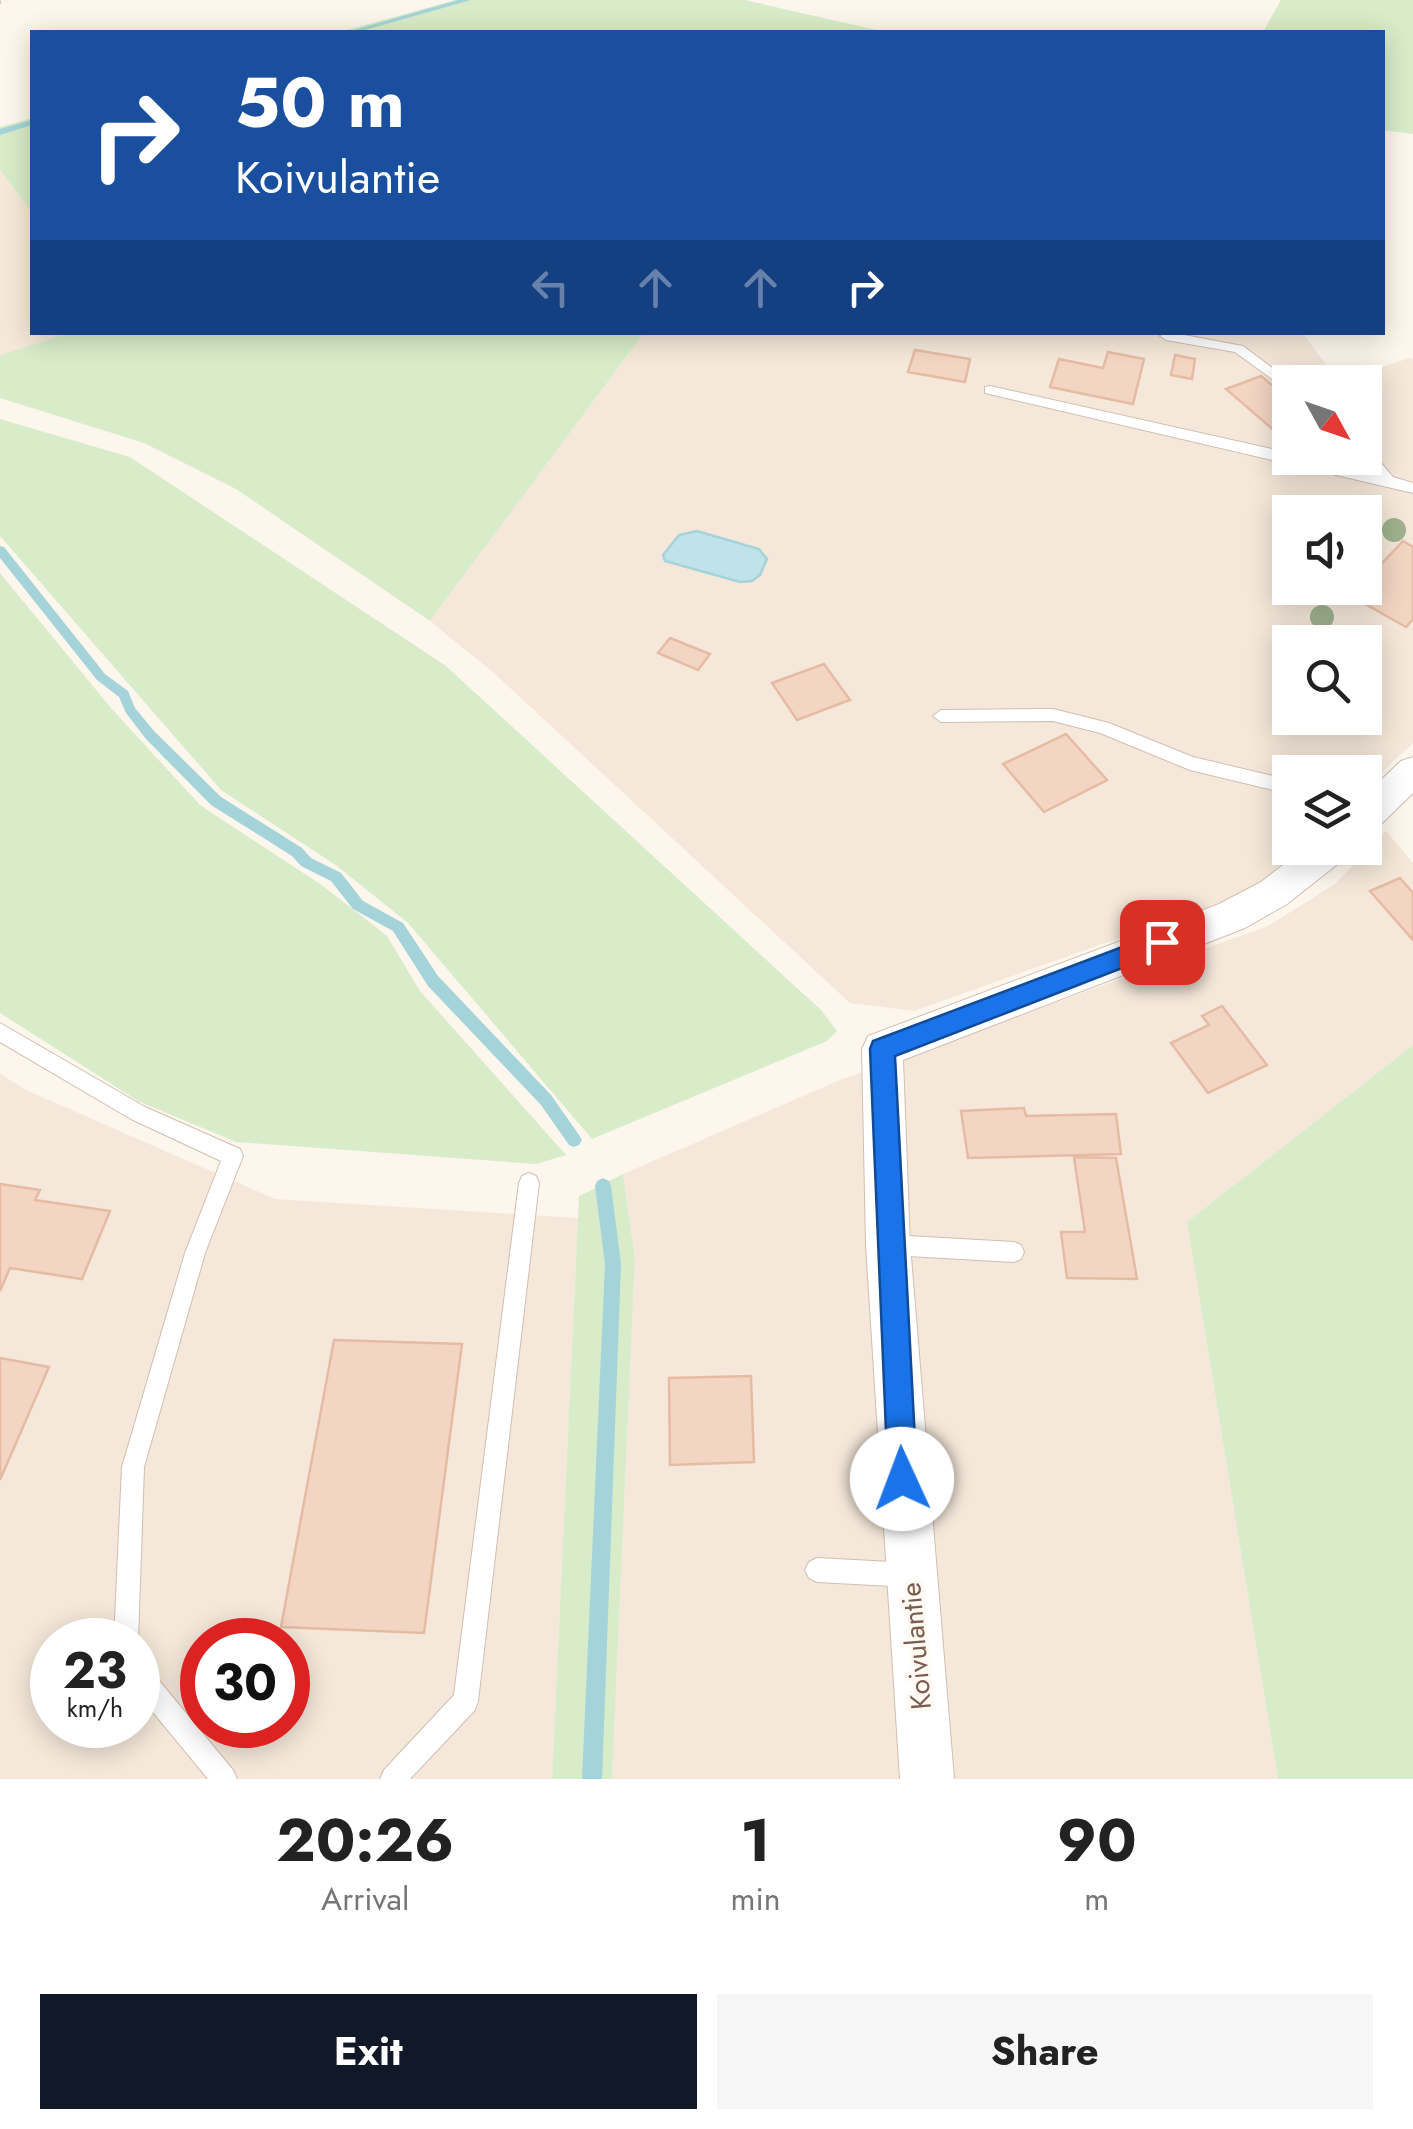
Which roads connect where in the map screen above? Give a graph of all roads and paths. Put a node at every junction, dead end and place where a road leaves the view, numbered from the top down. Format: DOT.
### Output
graph roads {
  1 [pos="1166,336"];
  2 [pos="1272,374"];
  3 [pos="990,390"];
  4 [pos="1382,473"];
  5 [pos="1388,480"];
  6 [pos="1413,488"];
  7 [pos="942,716"];
  8 [pos="1413,771"];
  9 [pos="1272,782"];
  10 [pos="1382,796"];
  11 [pos="1311,865"];
  12 [pos="0,1032"];
  13 [pos="529,1182"];
  14 [pos="888,1245"];
  15 [pos="1014,1252"];
  16 [pos="817,1570"];
  17 [pos="910,1575"];
  18 [pos="127,1618"];
  19 [pos="160,1701"];
  20 [pos="224,1779"];
  21 [pos="393,1779"];
  22 [pos="927,1779"];
  1 -- 2 [label="lane"];
  3 -- 5 [label="lane"];
  4 -- 5 [label="lane"];
  5 -- 6 [label="lane"];
  7 -- 9 [label="lane"];
  8 -- 10 [label="street"];
  11 -- 14 [label="street, Koivulantie"];
  12 -- 18 [label="lane"];
  13 -- 21 [label="lane"];
  14 -- 15 [label="lane"];
  14 -- 17 [label="street, Koivulantie"];
  16 -- 17 [label="lane"];
  17 -- 22 [label="street, Koivulantie"];
  19 -- 20 [label="lane"];
}
